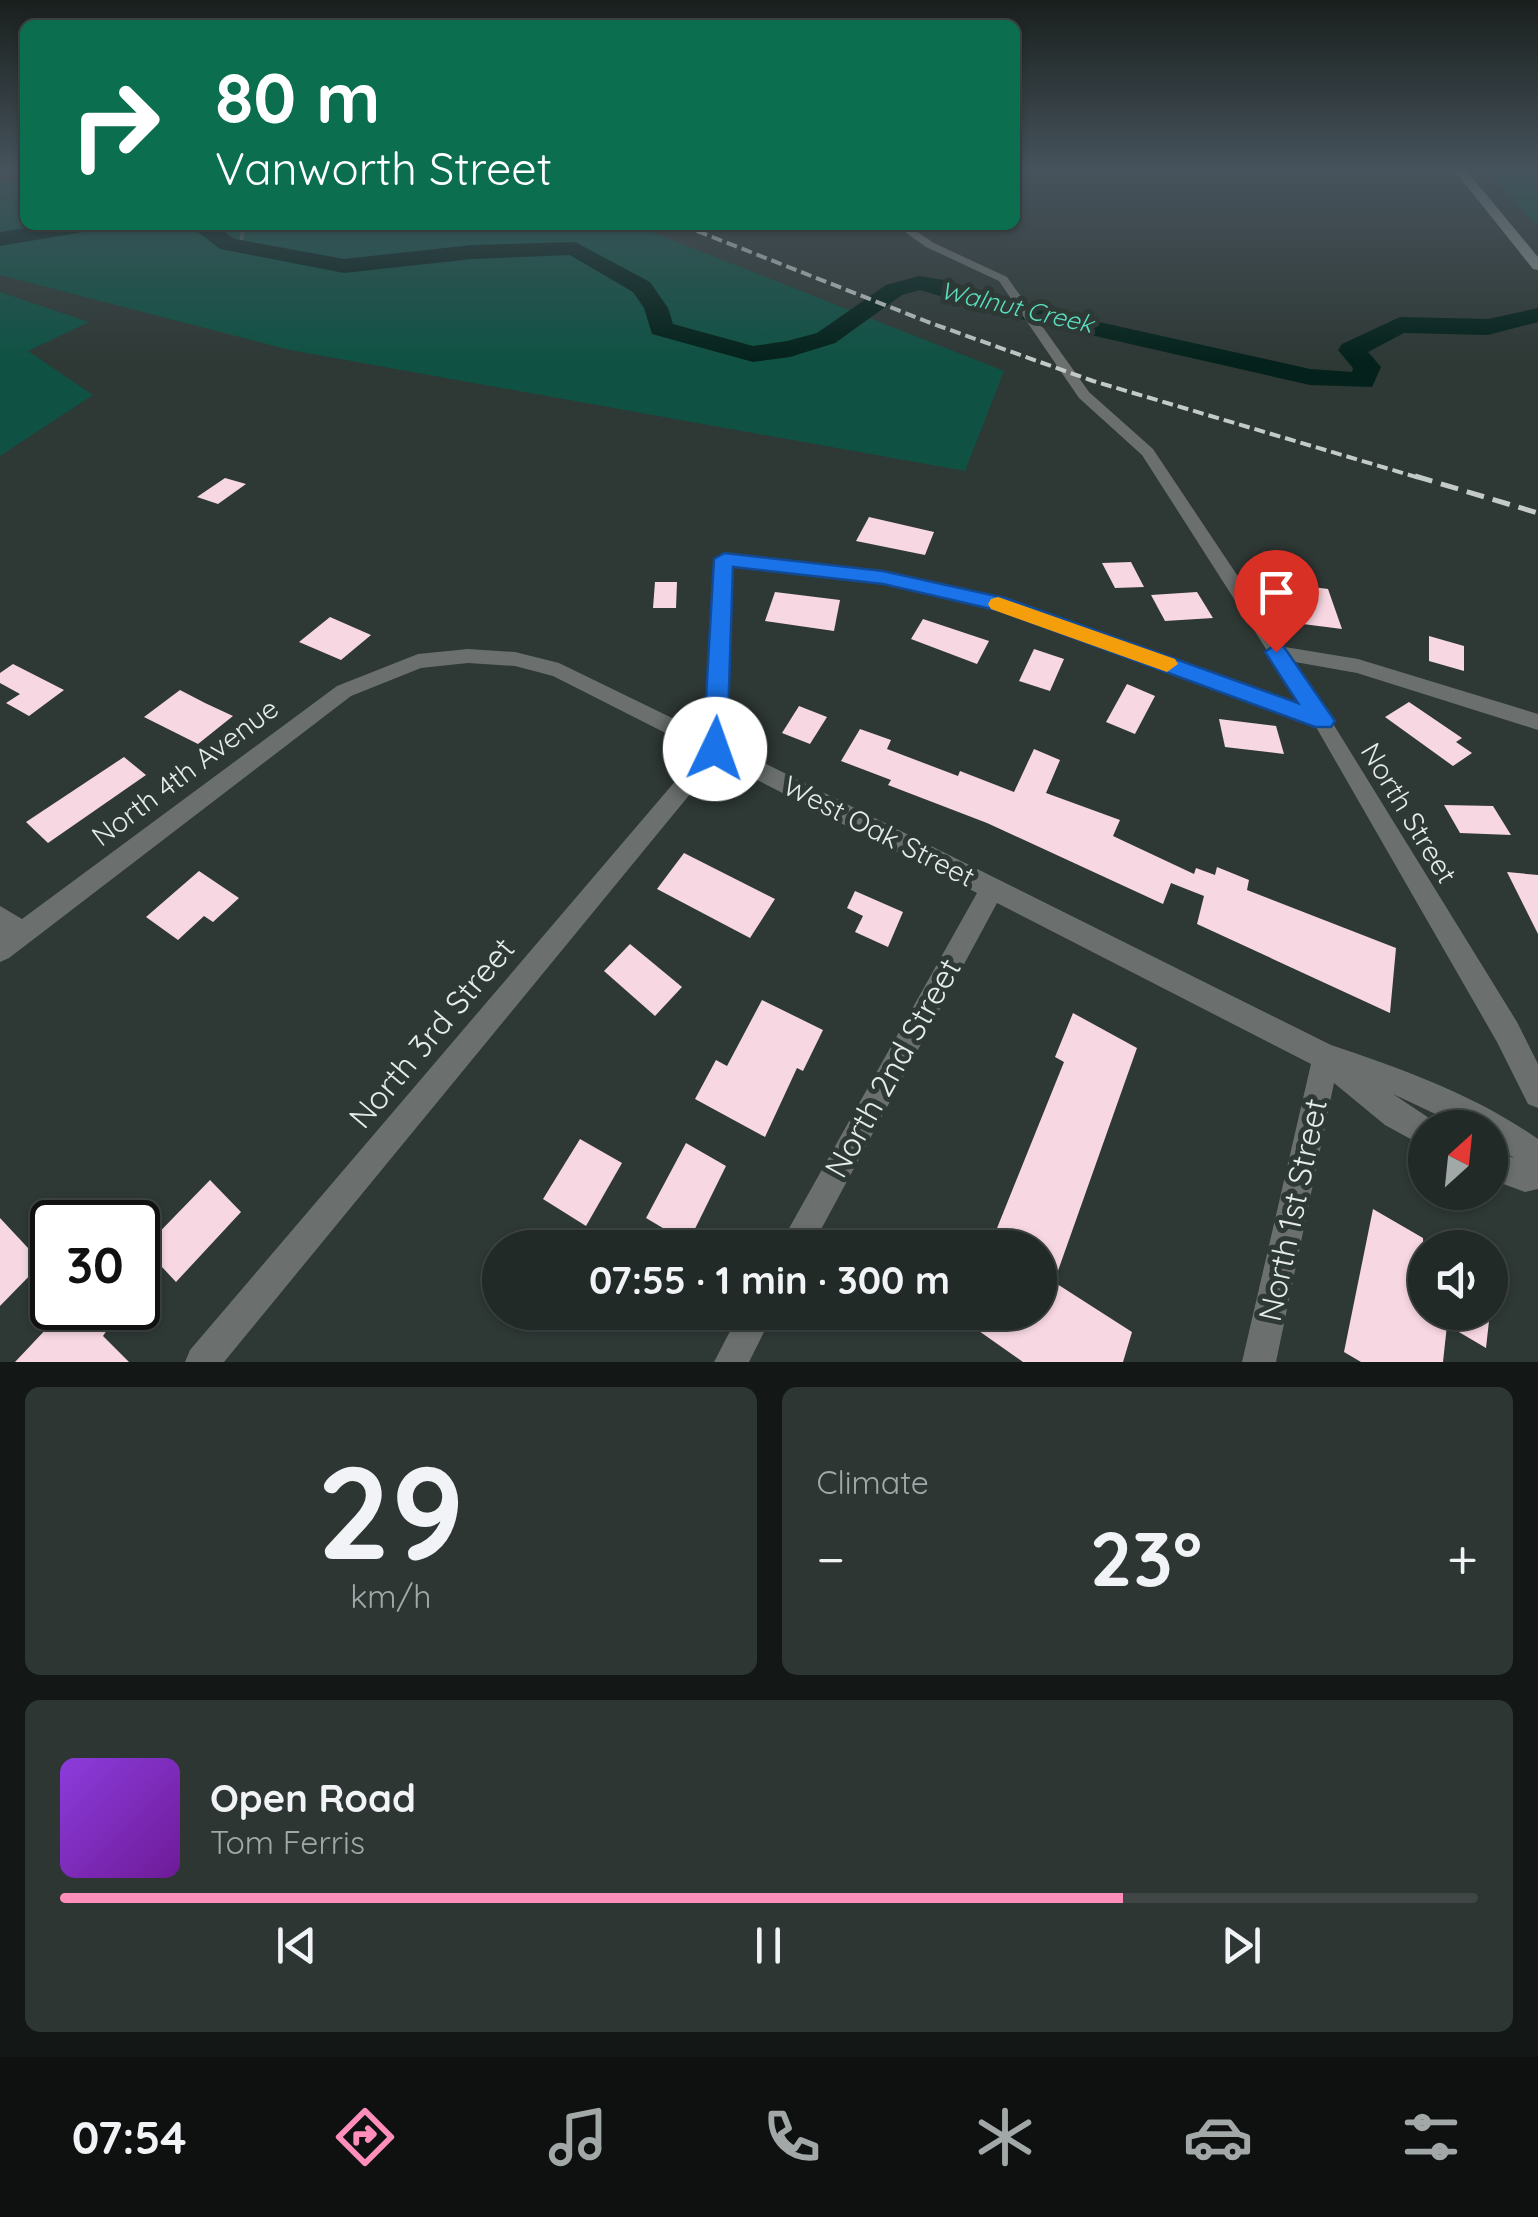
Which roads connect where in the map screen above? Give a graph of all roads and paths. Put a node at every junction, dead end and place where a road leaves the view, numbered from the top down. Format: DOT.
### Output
graph roads {
  1 [pos="913,234"];
  2 [pos="1511,234"];
  3 [pos="1538,266"];
  4 [pos="1276,652"];
  5 [pos="418,661"];
  6 [pos="1323,721"];
  7 [pos="1538,722"];
  8 [pos="715,749"];
  9 [pos="992,888"];
  10 [pos="0,917"];
  11 [pos="22,933"];
  12 [pos="0,950"];
  13 [pos="1326,1057"];
  14 [pos="1538,1094"];
  15 [pos="1408,1122"];
  16 [pos="1538,1158"];
  17 [pos="1508,1170"];
  18 [pos="1538,1174"];
  19 [pos="804,1230"];
  20 [pos="748,1330"];
  21 [pos="202,1362"];
  22 [pos="731,1362"];
  23 [pos="1259,1362"];
  1 -- 4 [label="street, North Street"];
  2 -- 3 [label="main road"];
  4 -- 6 [label="street, North Street"];
  4 -- 7 [label="street"];
  5 -- 8 [label="street, West Oak Street"];
  5 -- 11 [label="street, North 4th Avenue"];
  6 -- 8 [label="street"];
  6 -- 14 [label="street, North Street"];
  8 -- 9 [label="street, West Oak Street"];
  8 -- 21 [label="street, North 3rd Street"];
  9 -- 13 [label="street, West Oak Street"];
  9 -- 19 [label="street, North 2nd Street"];
  10 -- 11 [label="street"];
  11 -- 12 [label="street, North 4th Avenue"];
  13 -- 15 [label="street, West Oak Street"];
  13 -- 16 [label="street, West Oak Street"];
  13 -- 23 [label="street, North 1st Street"];
  17 -- 18 [label="street"];
  20 -- 22 [label="street"];
}
